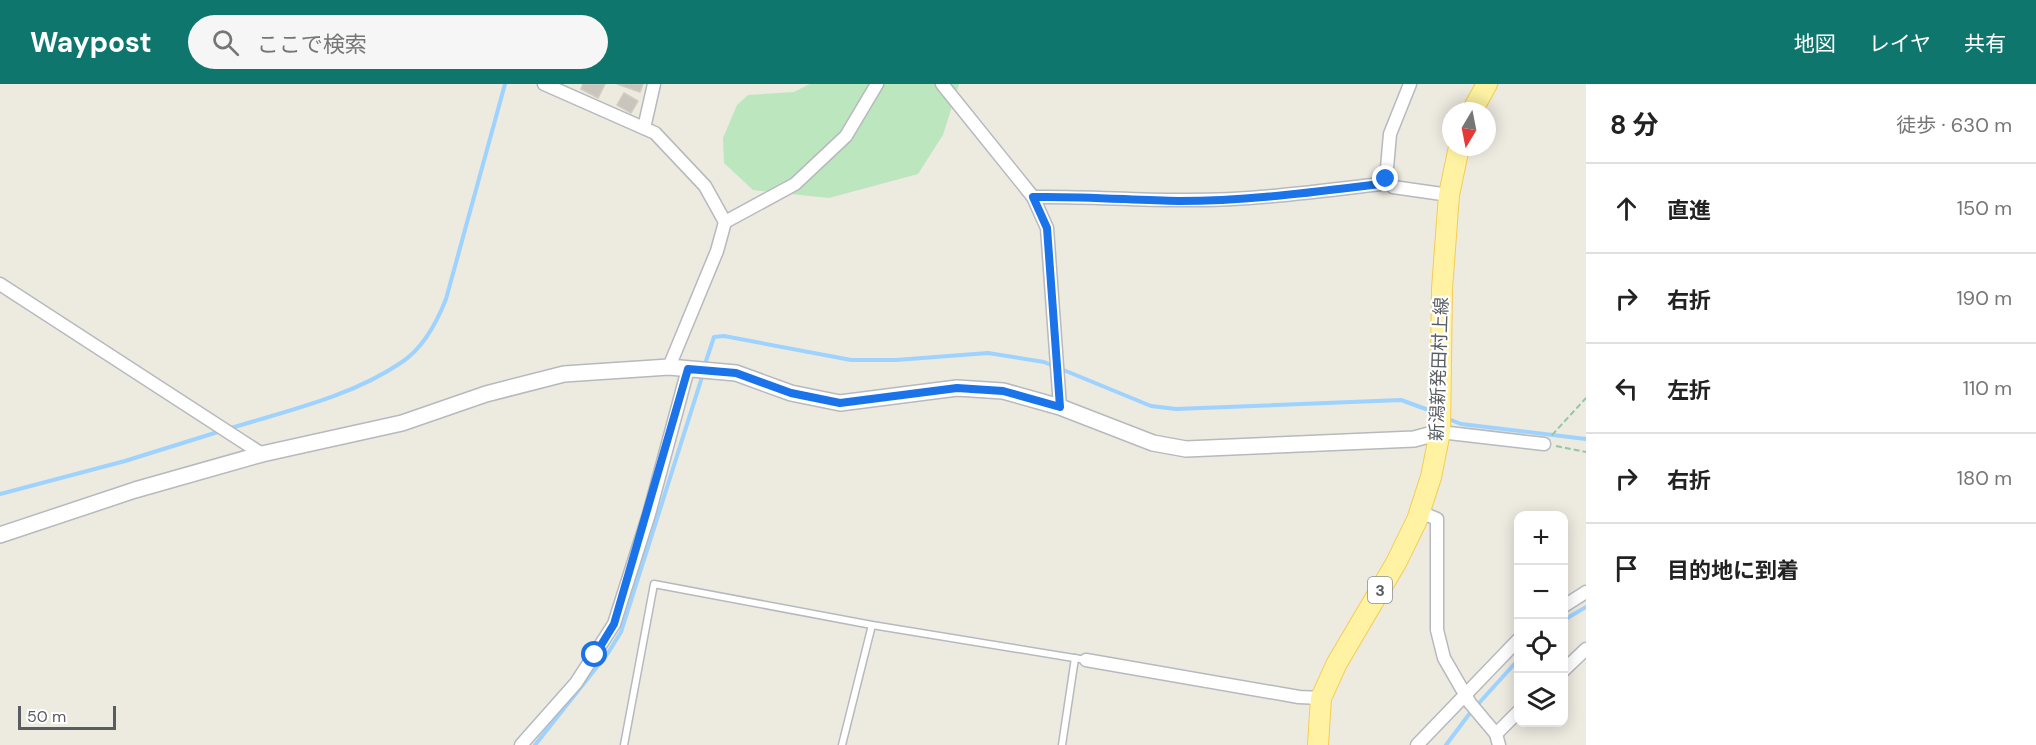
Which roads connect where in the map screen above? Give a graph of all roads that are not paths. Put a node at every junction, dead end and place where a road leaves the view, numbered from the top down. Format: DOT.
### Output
graph roads {
  1 [pos="544,84"];
  2 [pos="654,84"];
  3 [pos="877,84"];
  4 [pos="942,84"];
  5 [pos="1410,84"];
  6 [pos="1487,84"];
  7 [pos="1477,102"];
  8 [pos="644,128"];
  9 [pos="1457,156"];
  10 [pos="1386,179"];
  11 [pos="1449,195"];
  12 [pos="1033,197"];
  13 [pos="725,222"];
  14 [pos="0,284"];
  15 [pos="669,367"];
  16 [pos="688,369"];
  17 [pos="1060,407"];
  18 [pos="1440,432"];
  19 [pos="1544,444"];
  20 [pos="262,454"];
  21 [pos="1420,512"];
  22 [pos="0,535"];
  23 [pos="1586,592"];
  24 [pos="1568,603"];
  25 [pos="872,625"];
  26 [pos="1514,644"];
  27 [pos="1586,649"];
  28 [pos="1080,659"];
  29 [pos="1568,665"];
  30 [pos="1465,693"];
  31 [pos="1321,698"];
  32 [pos="1514,717"];
  33 [pos="1497,739"];
  34 [pos="521,745"];
  35 [pos="624,745"];
  36 [pos="842,745"];
  37 [pos="1062,745"];
  38 [pos="1318,745"];
  39 [pos="1417,745"];
  1 -- 8 [label="street"];
  2 -- 8 [label="street"];
  3 -- 13 [label="street"];
  4 -- 12 [label="street"];
  5 -- 10 [label="street"];
  6 -- 7 [label="main road"];
  8 -- 13 [label="street"];
  9 -- 11 [label="main road, 新潟新発田村上線 / 3"];
  10 -- 11 [label="street"];
  10 -- 12 [label="street"];
  11 -- 18 [label="main road, 新潟新発田村上線 / 3"];
  12 -- 17 [label="street"];
  13 -- 15 [label="street"];
  14 -- 20 [label="street"];
  15 -- 16 [label="street"];
  15 -- 20 [label="street"];
  16 -- 17 [label="street"];
  16 -- 34 [label="street"];
  17 -- 18 [label="street"];
  18 -- 19 [label="street"];
  18 -- 21 [label="main road, 新潟新発田村上線 / 3"];
  20 -- 22 [label="street"];
  21 -- 30 [label="street"];
  21 -- 31 [label="main road, 新潟新発田村上線 / 3"];
  23 -- 24 [label="street"];
  25 -- 28 [label="lane"];
  25 -- 35 [label="lane"];
  25 -- 36 [label="lane"];
  26 -- 30 [label="street"];
  27 -- 29 [label="street"];
  28 -- 31 [label="street"];
  28 -- 37 [label="lane"];
  30 -- 33 [label="street"];
  30 -- 39 [label="street"];
  31 -- 38 [label="main road, 新潟新発田村上線 / 3"];
  32 -- 33 [label="street"];
}
